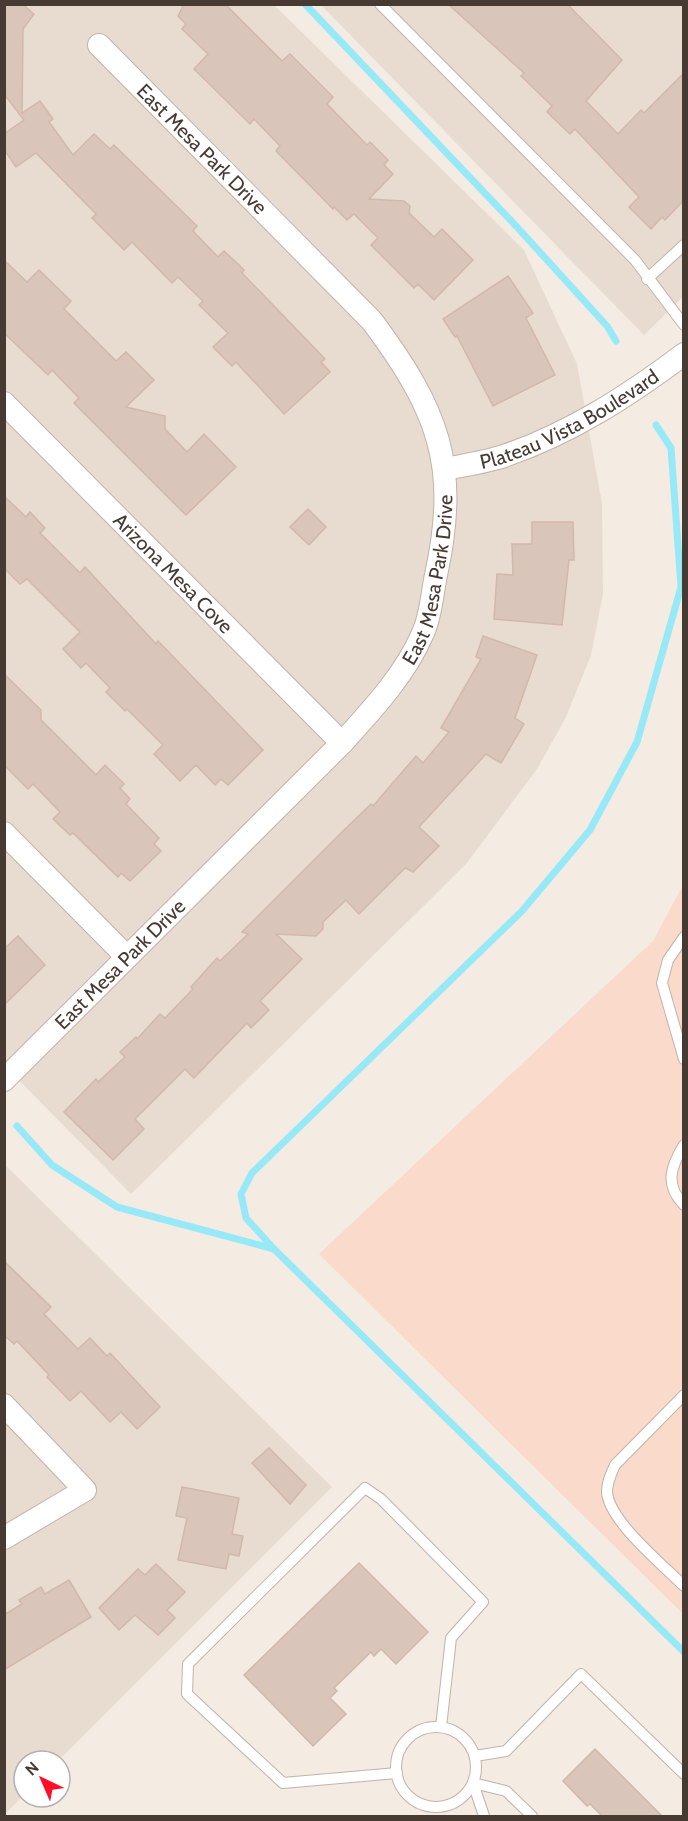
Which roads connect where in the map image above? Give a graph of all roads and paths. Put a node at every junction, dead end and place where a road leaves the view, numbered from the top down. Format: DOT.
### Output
graph roads {
  1 [pos="381,4"];
  2 [pos="99,45"];
  3 [pos="684,245"];
  4 [pos="647,279"];
  5 [pos="684,325"];
  6 [pos="684,354"];
  7 [pos="4,403"];
  8 [pos="446,469"];
  9 [pos="342,743"];
  10 [pos="4,833"];
  11 [pos="684,937"];
  12 [pos="127,957"];
  13 [pos="684,1059"];
  14 [pos="4,1080"];
  15 [pos="684,1145"];
  16 [pos="684,1205"];
  17 [pos="684,1395"];
  18 [pos="4,1405"];
  19 [pos="4,1538"];
  20 [pos="684,1586"];
  21 [pos="441,1727"];
  22 [pos="475,1756"];
  23 [pos="396,1773"];
  24 [pos="684,1774"];
  25 [pos="473,1783"];
  26 [pos="484,1816"];
  27 [pos="532,1816"];
  1 -- 4 [label="lane"];
  2 -- 8 [label="street, East Mesa Park Drive"];
  3 -- 4 [label="lane"];
  4 -- 5 [label="lane"];
  6 -- 8 [label="street, Plateau Vista Boulevard"];
  7 -- 9 [label="street, Arizona Mesa Cove"];
  8 -- 9 [label="street, East Mesa Park Drive"];
  9 -- 12 [label="street, East Mesa Park Drive"];
  10 -- 12 [label="street"];
  11 -- 13 [label="lane"];
  12 -- 14 [label="street, East Mesa Park Drive"];
  15 -- 16 [label="lane"];
  17 -- 20 [label="lane"];
  18 -- 19 [label="street"];
  21 -- 22 [label="lane"];
  21 -- 23 [label="lane"];
  21 -- 23 [label="lane"];
  22 -- 24 [label="lane"];
  22 -- 25 [label="lane"];
  23 -- 25 [label="lane"];
  25 -- 26 [label="lane"];
  25 -- 27 [label="lane"];
}
